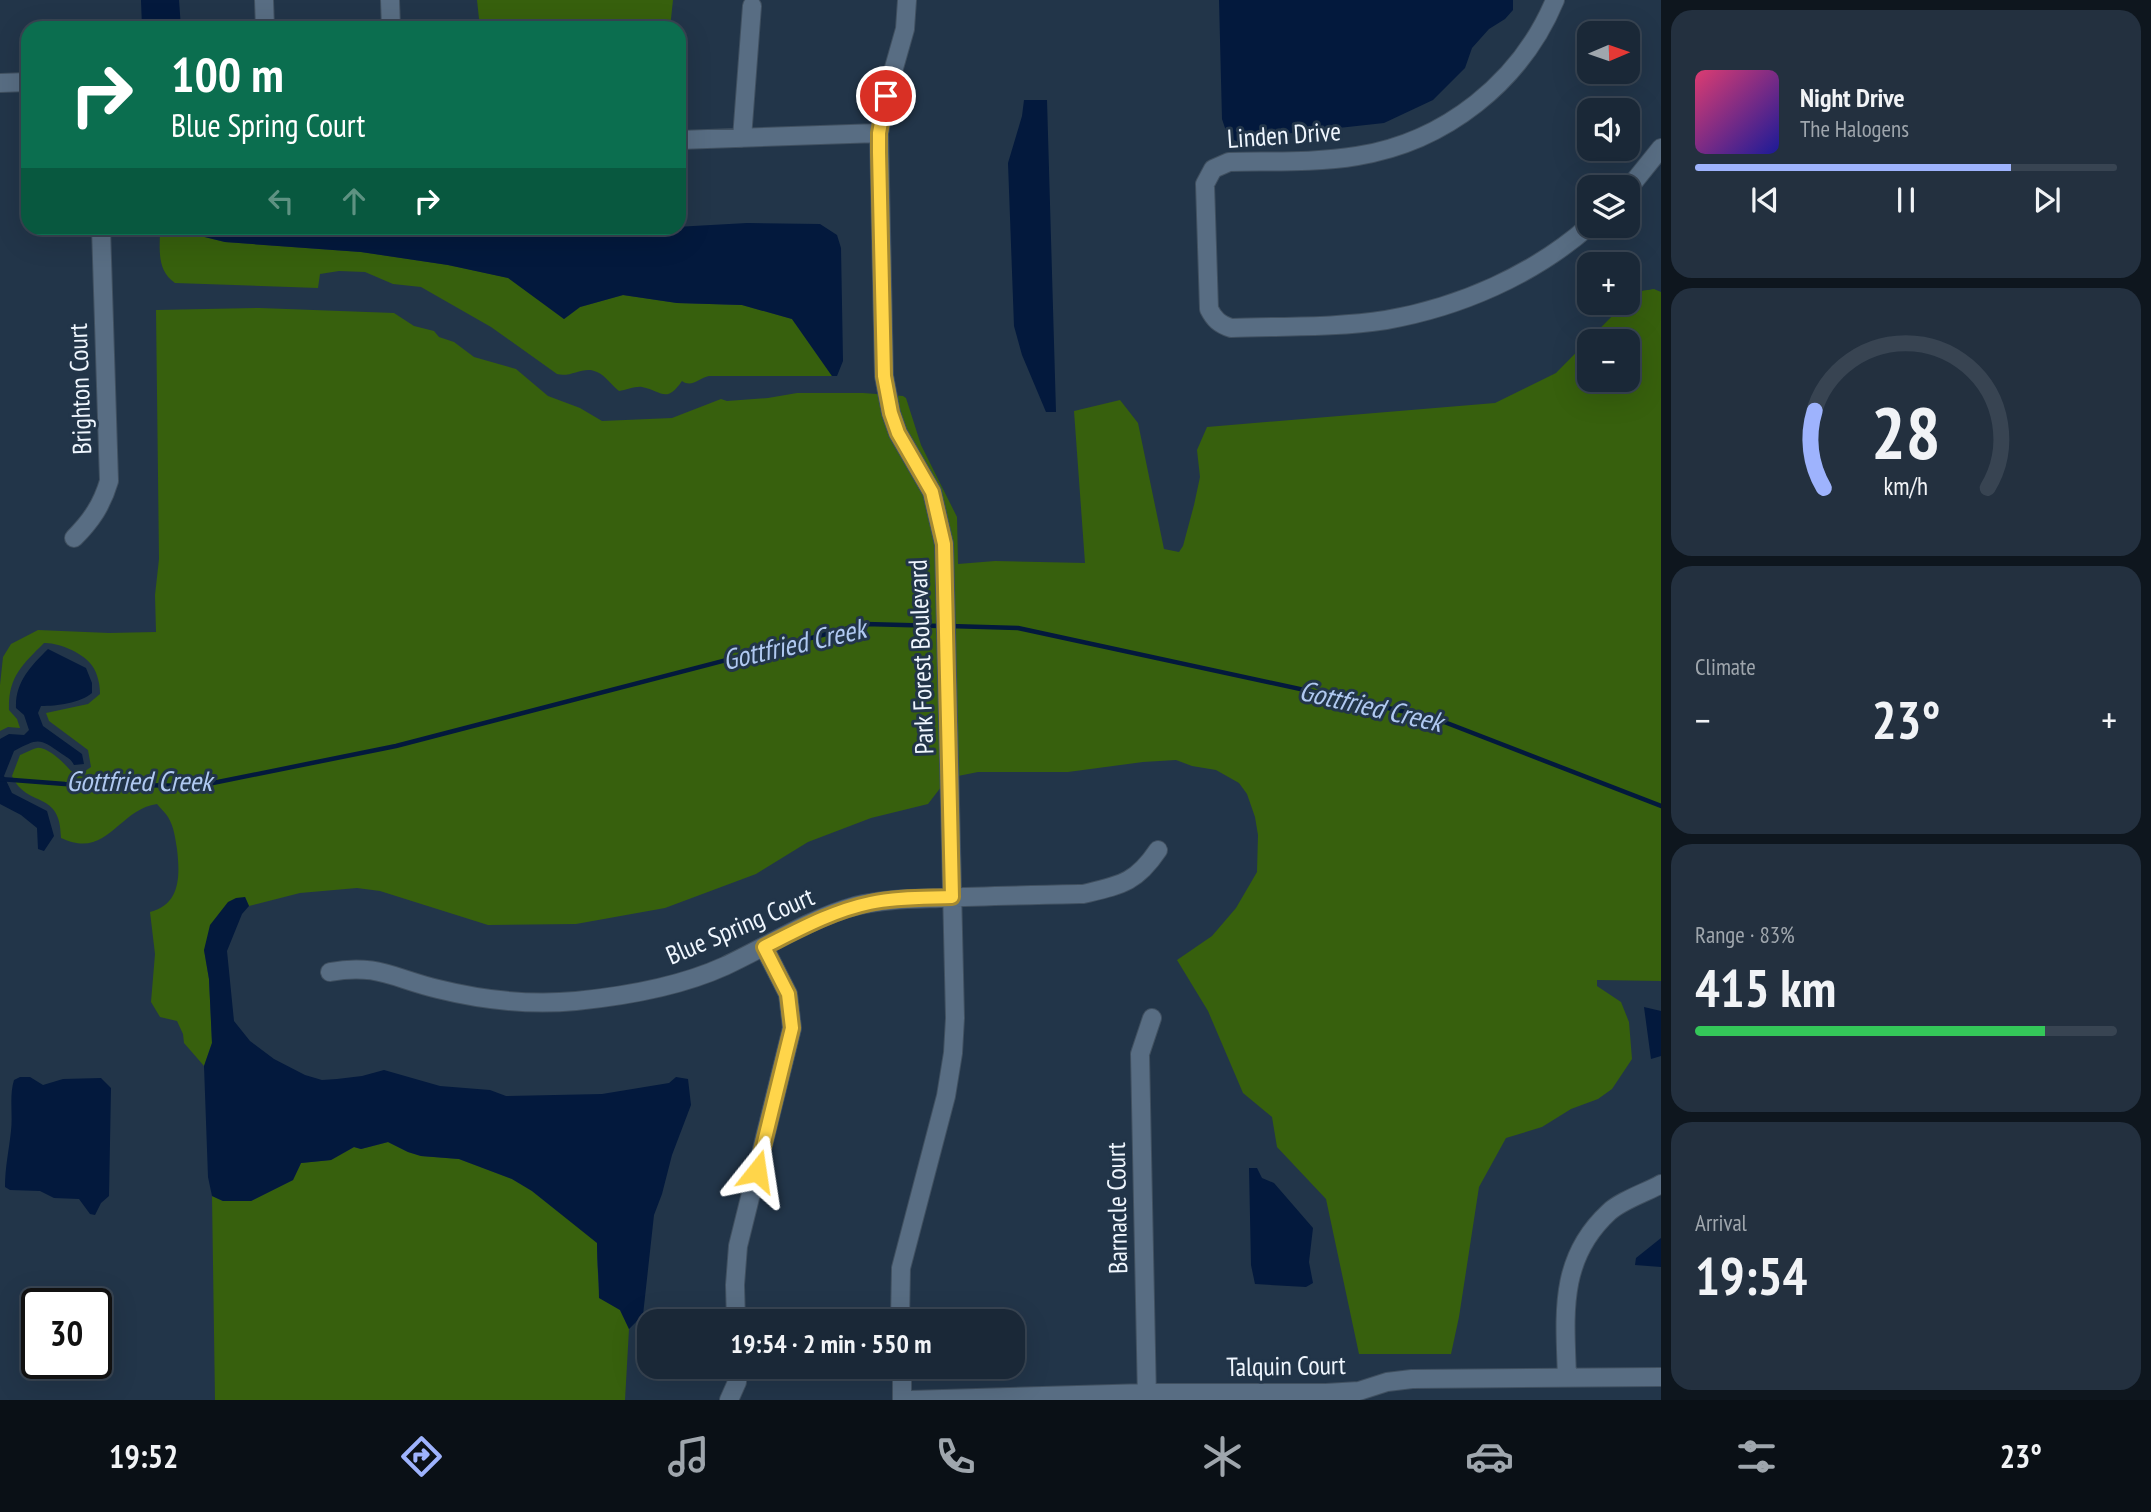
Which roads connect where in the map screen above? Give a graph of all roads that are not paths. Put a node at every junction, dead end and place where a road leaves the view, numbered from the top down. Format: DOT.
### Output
graph roads {
  1 [pos="264,0"];
  2 [pos="390,0"];
  3 [pos="907,0"];
  4 [pos="1555,0"];
  5 [pos="752,6"];
  6 [pos="265,21"];
  7 [pos="391,21"];
  8 [pos="21,82"];
  9 [pos="0,83"];
  10 [pos="879,133"];
  11 [pos="742,138"];
  12 [pos="686,140"];
  13 [pos="1661,148"];
  14 [pos="1639,175"];
  15 [pos="102,235"];
  16 [pos="1577,235"];
  17 [pos="74,538"];
  18 [pos="1158,849"];
  19 [pos="952,897"];
  20 [pos="764,947"];
  21 [pos="330,972"];
  22 [pos="1152,1018"];
  23 [pos="1661,1184"];
  24 [pos="736,1309"];
  25 [pos="900,1309"];
  26 [pos="1567,1377"];
  27 [pos="1661,1377"];
  28 [pos="737,1379"];
  29 [pos="902,1379"];
  30 [pos="1147,1396"];
  31 [pos="729,1400"];
  32 [pos="902,1400"];
  33 [pos="909,1400"];
  1 -- 6 [label="street"];
  2 -- 7 [label="street"];
  3 -- 10 [label="street, Park Forest Boulevard"];
  4 -- 16 [label="street, Linden Drive"];
  5 -- 11 [label="street"];
  8 -- 9 [label="street"];
  10 -- 11 [label="street"];
  10 -- 19 [label="street, Park Forest Boulevard"];
  11 -- 12 [label="street"];
  13 -- 14 [label="street"];
  15 -- 17 [label="street, Brighton Court"];
  18 -- 19 [label="street, Blue Spring Court"];
  19 -- 20 [label="street, Blue Spring Court"];
  19 -- 25 [label="street, Park Forest Boulevard"];
  20 -- 21 [label="street, Blue Spring Court"];
  20 -- 24 [label="street"];
  22 -- 30 [label="street, Barnacle Court"];
  23 -- 26 [label="street"];
  26 -- 27 [label="street, Talquin Court"];
  26 -- 30 [label="street, Talquin Court"];
  28 -- 31 [label="street"];
  29 -- 32 [label="street"];
  30 -- 33 [label="street, Talquin Court"];
}
